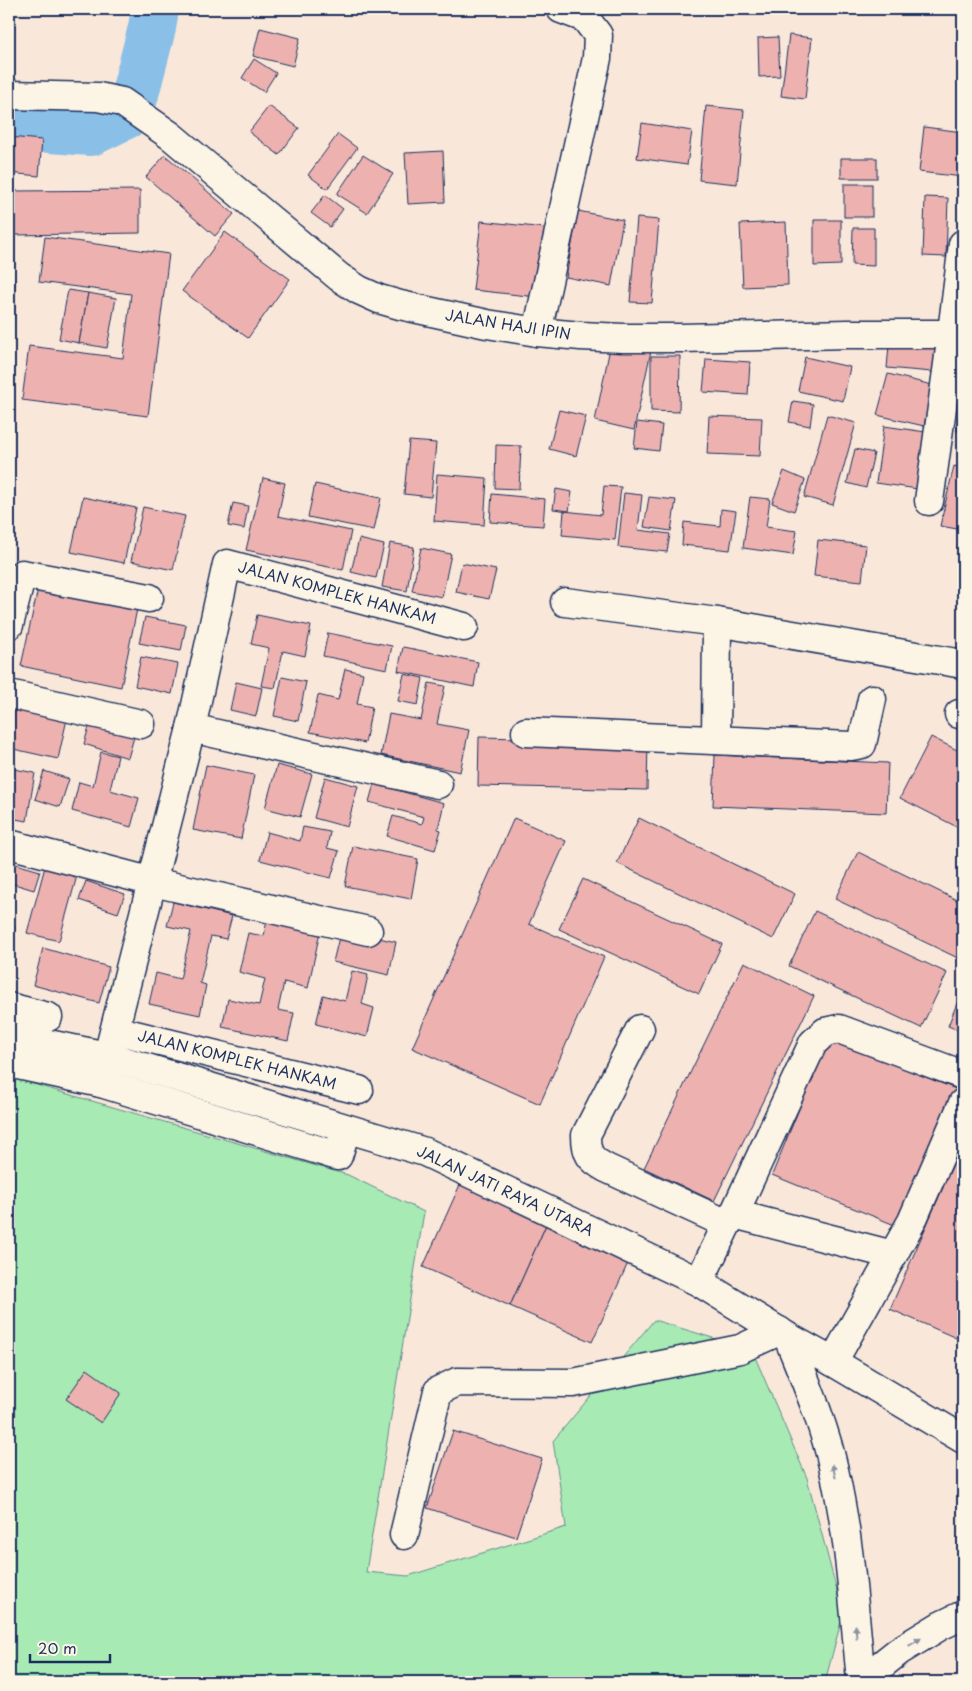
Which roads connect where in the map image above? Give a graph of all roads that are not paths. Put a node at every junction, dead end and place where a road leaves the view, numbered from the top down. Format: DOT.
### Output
graph roads {
  1 [pos="562,9"];
  2 [pos="9,95"];
  3 [pos="963,244"];
  4 [pos="537,332"];
  5 [pos="958,334"];
  6 [pos="928,501"];
  7 [pos="148,598"];
  8 [pos="565,602"];
  9 [pos="717,622"];
  10 [pos="9,625"];
  11 [pos="464,627"];
  12 [pos="963,664"];
  13 [pos="9,694"];
  14 [pos="872,700"];
  15 [pos="141,724"];
  16 [pos="191,728"];
  17 [pos="526,732"];
  18 [pos="716,740"];
  19 [pos="438,784"];
  20 [pos="9,844"];
  21 [pos="153,882"];
  22 [pos="368,931"];
  23 [pos="9,1007"];
  24 [pos="48,1017"];
  25 [pos="640,1029"];
  26 [pos="115,1030"];
  27 [pos="9,1036"];
  28 [pos="107,1056"];
  29 [pos="9,1063"];
  30 [pos="963,1075"];
  31 [pos="101,1083"];
  32 [pos="215,1089"];
  33 [pos="359,1090"];
  34 [pos="963,1104"];
  35 [pos="207,1115"];
  36 [pos="346,1129"];
  37 [pos="730,1219"];
  38 [pos="893,1255"];
  39 [pos="699,1282"];
  40 [pos="783,1334"];
  41 [pos="832,1362"];
  42 [pos="963,1439"];
  43 [pos="404,1535"];
  44 [pos="963,1615"];
  45 [pos="861,1682"];
  1 -- 4 [label="street"];
  2 -- 4 [label="street, JALAN HAJI IPIN"];
  3 -- 5 [label="street"];
  4 -- 5 [label="street, JALAN HAJI IPIN"];
  5 -- 6 [label="street"];
  7 -- 10 [label="street"];
  8 -- 9 [label="street"];
  9 -- 12 [label="street"];
  9 -- 18 [label="street"];
  11 -- 16 [label="street, JALAN KOMPLEK HANKAM"];
  13 -- 15 [label="street"];
  14 -- 18 [label="street"];
  16 -- 19 [label="street"];
  16 -- 21 [label="street, JALAN KOMPLEK HANKAM"];
  17 -- 18 [label="street"];
  20 -- 21 [label="street"];
  21 -- 22 [label="street"];
  21 -- 26 [label="street, JALAN KOMPLEK HANKAM"];
  23 -- 24 [label="street"];
  25 -- 37 [label="street"];
  26 -- 28 [label="street, JALAN KOMPLEK HANKAM"];
  26 -- 33 [label="street, JALAN KOMPLEK HANKAM"];
  27 -- 28 [label="street, JALAN JATI RAYA UTARA"];
  28 -- 31 [label="street, JALAN KOMPLEK HANKAM"];
  28 -- 32 [label="street, JALAN JATI RAYA UTARA"];
  29 -- 31 [label="street"];
  30 -- 37 [label="street"];
  31 -- 35 [label="street"];
  32 -- 35 [label="street"];
  32 -- 36 [label="street, JALAN JATI RAYA UTARA"];
  34 -- 38 [label="street"];
  35 -- 36 [label="street"];
  36 -- 39 [label="street, JALAN JATI RAYA UTARA"];
  37 -- 38 [label="street"];
  37 -- 39 [label="street"];
  38 -- 41 [label="street"];
  39 -- 40 [label="street, JALAN JATI RAYA UTARA"];
  40 -- 41 [label="street, JALAN JATI RAYA UTARA"];
  40 -- 43 [label="street"];
  45 -- 40 [label="street, one-way"];
  41 -- 42 [label="street, JALAN JATI RAYA UTARA"];
  45 -- 44 [label="street, one-way"];
}
